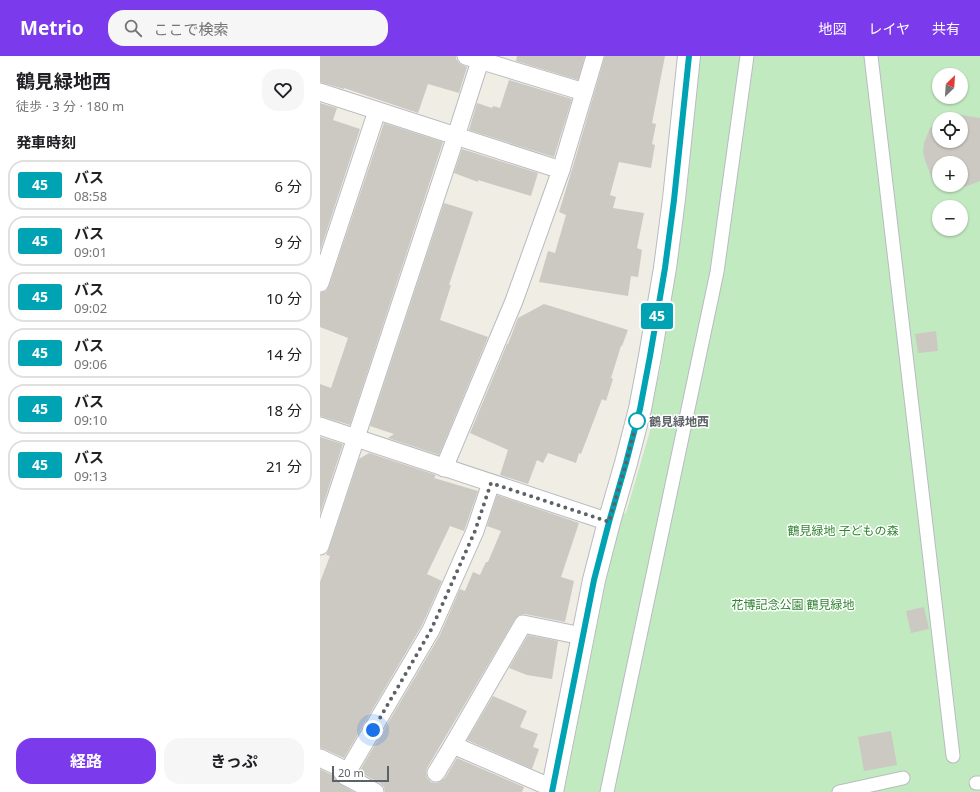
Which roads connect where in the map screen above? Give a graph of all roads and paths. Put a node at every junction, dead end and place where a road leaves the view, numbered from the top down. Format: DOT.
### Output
graph roads {
  1 [pos="595,56"];
  2 [pos="689,56"];
  3 [pos="747,56"];
  4 [pos="871,56"];
  5 [pos="473,58"];
  6 [pos="320,92"];
  7 [pos="584,92"];
  8 [pos="377,111"];
  9 [pos="456,136"];
  10 [pos="561,170"];
  11 [pos="320,283"];
  12 [pos="320,426"];
  13 [pos="356,438"];
  14 [pos="444,468"];
  15 [pos="491,483"];
  16 [pos="609,522"];
  17 [pos="320,546"];
  18 [pos="582,636"];
  19 [pos="453,745"];
  20 [pos="953,756"];
  21 [pos="320,758"];
  22 [pos="436,773"];
  23 [pos="345,776"];
  24 [pos="903,778"];
  25 [pos="552,790"];
  26 [pos="375,792"];
  27 [pos="607,792"];
  28 [pos="839,792"];
  1 -- 7 [label="street"];
  2 -- 16 [label="street"];
  3 -- 27 [label="street"];
  4 -- 20 [label="street"];
  5 -- 7 [label="street"];
  5 -- 9 [label="street"];
  6 -- 8 [label="street"];
  7 -- 10 [label="street"];
  8 -- 9 [label="street"];
  8 -- 11 [label="street"];
  9 -- 10 [label="street"];
  9 -- 13 [label="street"];
  10 -- 14 [label="street"];
  12 -- 13 [label="street"];
  13 -- 14 [label="street"];
  13 -- 17 [label="street"];
  14 -- 15 [label="street"];
  15 -- 16 [label="street"];
  15 -- 23 [label="street"];
  16 -- 18 [label="street"];
  18 -- 19 [label="street"];
  18 -- 25 [label="street"];
  19 -- 22 [label="street"];
  19 -- 25 [label="street"];
  21 -- 23 [label="street"];
  23 -- 26 [label="street"];
  24 -- 28 [label="street"];
}
